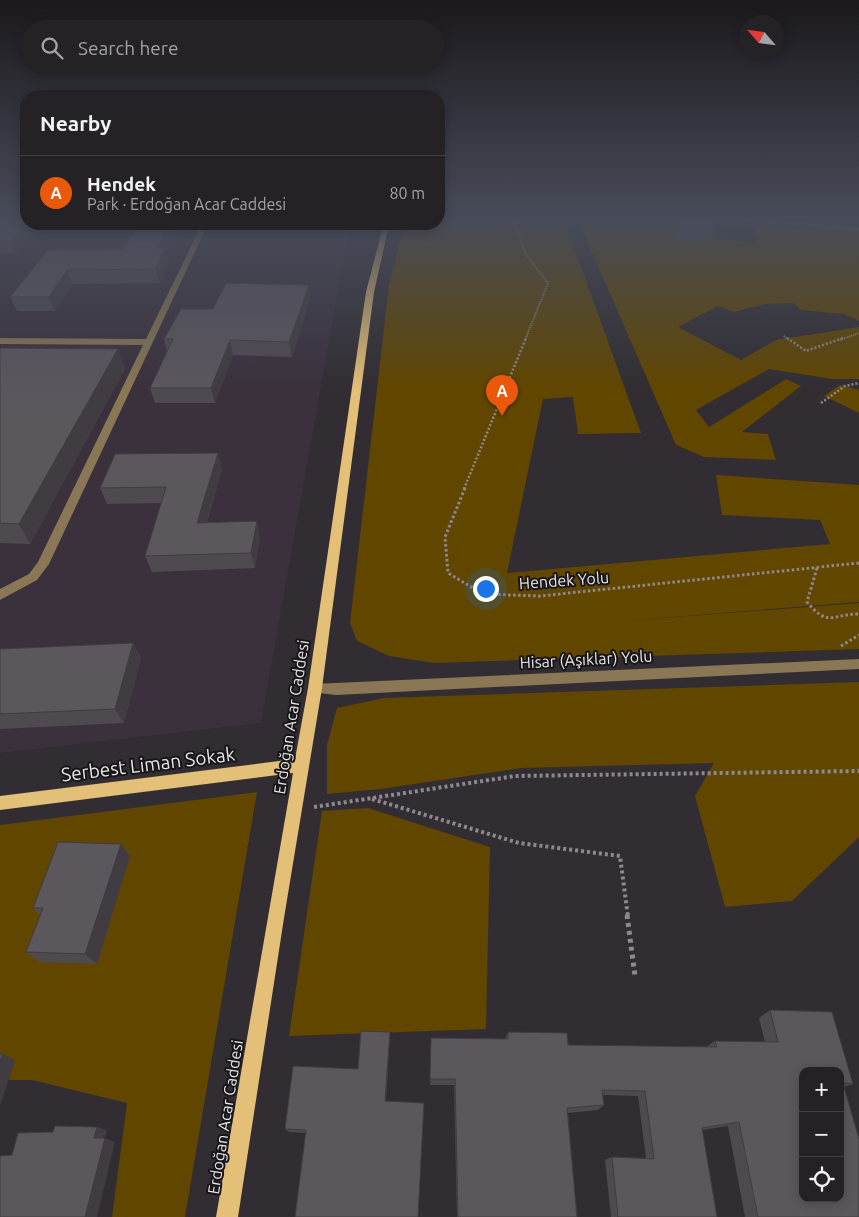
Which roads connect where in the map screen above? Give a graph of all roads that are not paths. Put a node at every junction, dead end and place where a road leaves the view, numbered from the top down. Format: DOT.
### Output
graph roads {
  1 [pos="180,277"];
  2 [pos="374,277"];
  3 [pos="0,341"];
  4 [pos="149,342"];
  5 [pos="0,595"];
  6 [pos="859,664"];
  7 [pos="315,688"];
  8 [pos="301,765"];
  9 [pos="0,804"];
  10 [pos="227,1217"];
  1 -- 4 [label="street"];
  2 -- 7 [label="main road, Erdoğan Acar Caddesi"];
  3 -- 4 [label="street"];
  4 -- 5 [label="street"];
  6 -- 7 [label="street, Hisar (Aşıklar) Yolu"];
  7 -- 8 [label="main road, Erdoğan Acar Caddesi"];
  8 -- 9 [label="main road, Serbest Liman Sokak"];
  8 -- 10 [label="main road, Erdoğan Acar Caddesi"];
}
